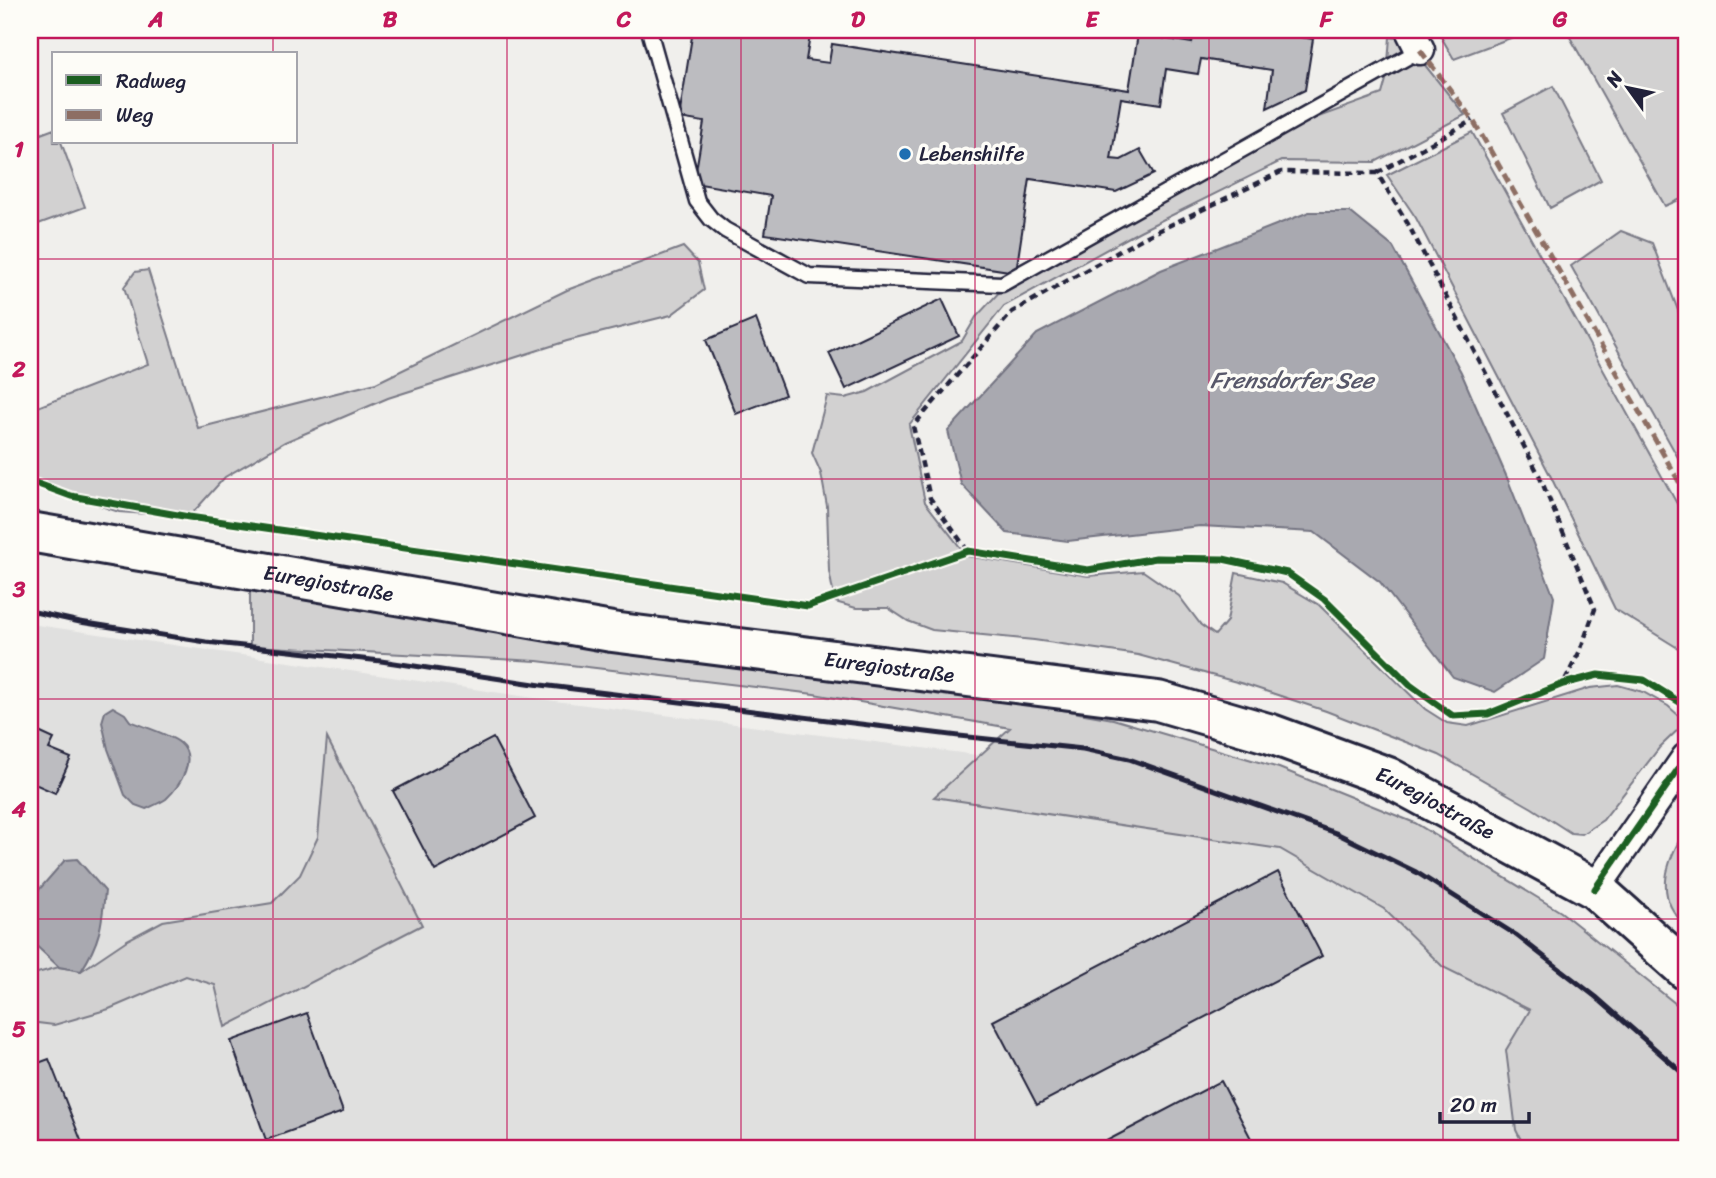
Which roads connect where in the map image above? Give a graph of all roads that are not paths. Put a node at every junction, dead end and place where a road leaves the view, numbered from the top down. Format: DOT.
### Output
graph roads {
  1 [pos="649,30"];
  2 [pos="1415,40"];
  3 [pos="30,532"];
  4 [pos="1686,758"];
  5 [pos="1595,889"];
  6 [pos="1686,970"];
  1 -- 2 [label="lane"];
  3 -- 5 [label="main road, Euregiostraße"];
  4 -- 5 [label="street"];
  5 -- 6 [label="main road, Euregiostraße"];
}
